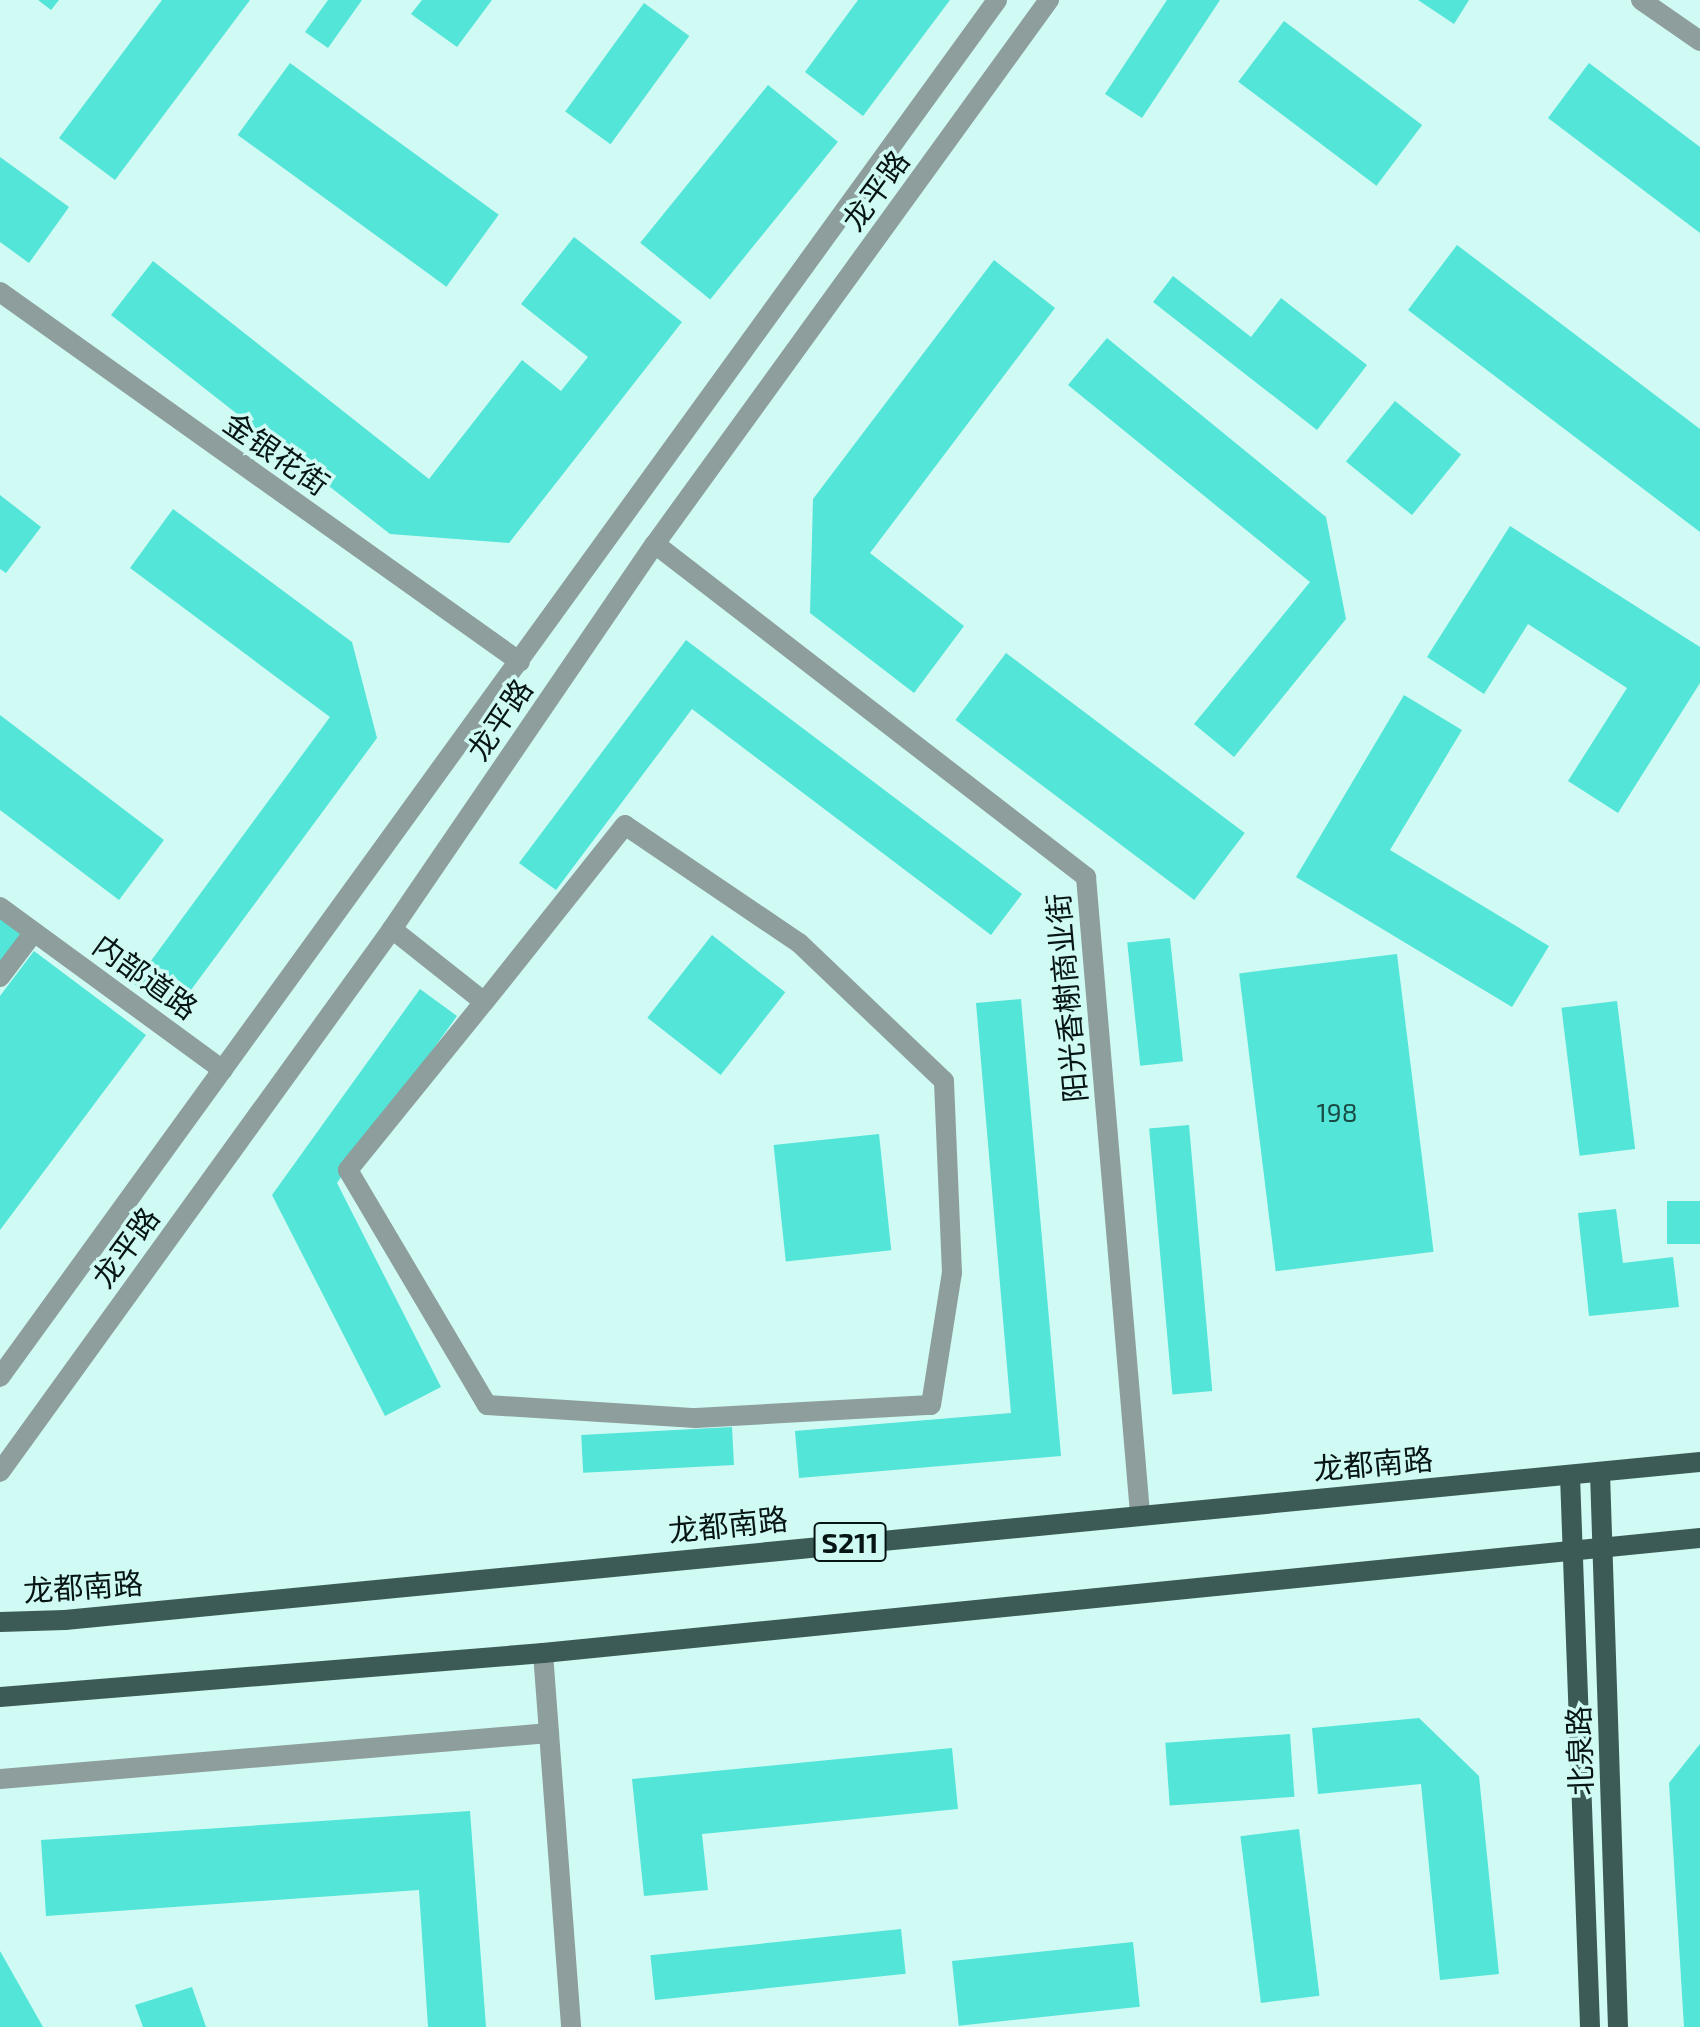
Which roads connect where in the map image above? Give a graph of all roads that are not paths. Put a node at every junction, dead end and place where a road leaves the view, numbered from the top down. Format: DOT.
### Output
graph roads {
  1 [pos="997,0"];
  2 [pos="1049,0"];
  3 [pos="1641,0"];
  4 [pos="1700,41"];
  5 [pos="0,292"];
  6 [pos="655,544"];
  7 [pos="520,662"];
  8 [pos="0,907"];
  9 [pos="392,929"];
  10 [pos="34,932"];
  11 [pos="0,977"];
  12 [pos="484,1002"];
  13 [pos="223,1070"];
  14 [pos="0,1377"];
  15 [pos="1700,1462"];
  16 [pos="0,1472"];
  17 [pos="1600,1473"];
  18 [pos="1570,1476"];
  19 [pos="1140,1513"];
  20 [pos="1700,1538"];
  21 [pos="1602,1546"];
  22 [pos="1571,1549"];
  23 [pos="0,1622"];
  24 [pos="543,1653"];
  25 [pos="0,1697"];
  26 [pos="549,1733"];
  27 [pos="0,1779"];
  28 [pos="571,2027"];
  29 [pos="1590,2027"];
  30 [pos="1618,2027"];
  1 -- 7 [label="street, 龙平路"];
  2 -- 6 [label="street, 龙平路"];
  3 -- 4 [label="street"];
  5 -- 7 [label="street, 金银花街"];
  6 -- 9 [label="street, 龙平路"];
  6 -- 19 [label="street, 阳光香榭商业街"];
  7 -- 13 [label="street, 龙平路"];
  8 -- 10 [label="street, 内部道路"];
  9 -- 12 [label="street"];
  9 -- 16 [label="street, 龙平路"];
  10 -- 11 [label="street"];
  10 -- 13 [label="street, 内部道路"];
  12 -- 12 [label="street"];
  13 -- 14 [label="street, 龙平路"];
  15 -- 17 [label="main road, 龙都南路 / S211"];
  17 -- 18 [label="main road, 龙都南路 / S211"];
  17 -- 21 [label="main road, 北泉路"];
  18 -- 19 [label="main road, 龙都南路 / S211"];
  18 -- 22 [label="main road, 北泉路"];
  19 -- 23 [label="main road, 龙都南路 / S211"];
  20 -- 21 [label="main road"];
  21 -- 22 [label="main road"];
  21 -- 30 [label="main road, 北泉路"];
  22 -- 24 [label="main road"];
  22 -- 29 [label="main road, 北泉路"];
  24 -- 25 [label="main road"];
  24 -- 26 [label="street"];
  26 -- 27 [label="street"];
  26 -- 28 [label="street"];
}
